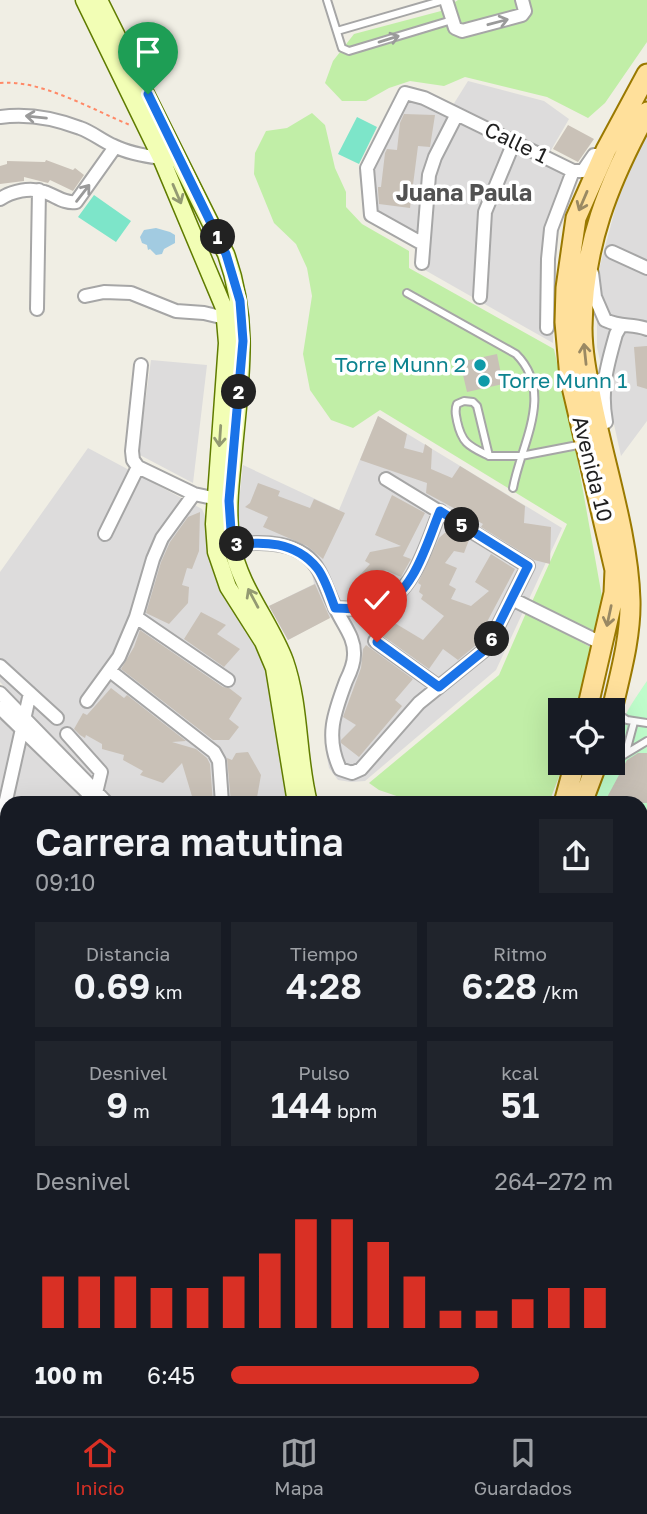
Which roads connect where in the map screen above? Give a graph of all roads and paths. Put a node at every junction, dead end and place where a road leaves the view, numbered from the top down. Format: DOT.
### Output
graph roads {
  1 [pos="83,0"];
  2 [pos="100,0"];
  3 [pos="327,0"];
  4 [pos="445,0"];
  5 [pos="522,0"];
  6 [pos="453,20"];
  7 [pos="337,31"];
  8 [pos="647,74"];
  9 [pos="0,83"];
  10 [pos="647,112"];
  11 [pos="457,114"];
  12 [pos="0,117"];
  13 [pos="155,127"];
  14 [pos="514,142"];
  15 [pos="116,147"];
  16 [pos="603,155"];
  17 [pos="161,158"];
  18 [pos="573,171"];
  19 [pos="39,190"];
  20 [pos="0,199"];
  21 [pos="423,244"];
  22 [pos="590,252"];
  23 [pos="612,252"];
  24 [pos="422,263"];
  25 [pos="647,268"];
  26 [pos="407,293"];
  27 [pos="85,296"];
  28 [pos="480,297"];
  29 [pos="37,309"];
  30 [pos="225,318"];
  31 [pos="620,327"];
  32 [pos="547,328"];
  33 [pos="647,329"];
  34 [pos="141,365"];
  35 [pos="585,443"];
  36 [pos="489,456"];
  37 [pos="521,456"];
  38 [pos="138,467"];
  39 [pos="606,467"];
  40 [pos="386,479"];
  41 [pos="513,488"];
  42 [pos="194,494"];
  43 [pos="222,500"];
  44 [pos="440,511"];
  45 [pos="105,534"];
  46 [pos="232,545"];
  47 [pos="512,599"];
  48 [pos="335,608"];
  49 [pos="136,617"];
  50 [pos="375,641"];
  51 [pos="603,644"];
  52 [pos="0,666"];
  53 [pos="110,671"];
  54 [pos="228,680"];
  55 [pos="439,687"];
  56 [pos="0,693"];
  57 [pos="30,693"];
  58 [pos="590,698"];
  59 [pos="615,698"];
  60 [pos="87,701"];
  61 [pos="0,708"];
  62 [pos="57,718"];
  63 [pos="625,719"];
  64 [pos="634,722"];
  65 [pos="647,723"];
  66 [pos="23,724"];
  67 [pos="67,734"];
  68 [pos="647,741"];
  69 [pos="626,752"];
  70 [pos="572,775"];
  71 [pos="593,775"];
  72 [pos="7,796"];
  73 [pos="95,796"];
  74 [pos="99,796"];
  75 [pos="222,796"];
  76 [pos="295,796"];
  77 [pos="307,796"];
  78 [pos="566,796"];
  79 [pos="585,796"];
  1 -- 13 [label="main road"];
  2 -- 13 [label="main road"];
  3 -- 7 [label="lane"];
  4 -- 6 [label="street"];
  4 -- 7 [label="lane"];
  6 -- 5 [label="street, one-way"];
  7 -- 6 [label="lane, one-way"];
  8 -- 16 [label="main road, Avenida 10"];
  9 -- 13 [label="path"];
  10 -- 22 [label="main road, Avenida 10"];
  11 -- 14 [label="street, Calle 1"];
  11 -- 21 [label="street"];
  11 -- 21 [label="street, Calle 1"];
  15 -- 12 [label="street, one-way"];
  13 -- 17 [label="main road"];
  13 -- 43 [label="main road"];
  14 -- 18 [label="street, Calle 1"];
  14 -- 28 [label="street"];
  15 -- 17 [label="street"];
  19 -- 15 [label="street, one-way"];
  16 -- 18 [label="street, Calle 1"];
  16 -- 35 [label="main road, Avenida 10, one-way"];
  17 -- 30 [label="main road, one-way"];
  18 -- 32 [label="street"];
  19 -- 20 [label="street"];
  19 -- 29 [label="street"];
  21 -- 24 [label="street"];
  22 -- 31 [label="street"];
  39 -- 22 [label="main road, Avenida 10, one-way"];
  23 -- 25 [label="street"];
  26 -- 37 [label="lane"];
  27 -- 30 [label="street"];
  30 -- 43 [label="main road, one-way"];
  31 -- 33 [label="street"];
  31 -- 39 [label="street"];
  34 -- 38 [label="street"];
  35 -- 37 [label="lane"];
  35 -- 51 [label="main road, Avenida 10, one-way"];
  36 -- 36 [label="lane"];
  36 -- 37 [label="lane"];
  37 -- 41 [label="lane"];
  38 -- 42 [label="street"];
  38 -- 45 [label="street"];
  39 -- 59 [label="main road, Avenida 10"];
  40 -- 44 [label="street"];
  42 -- 43 [label="street"];
  42 -- 49 [label="street"];
  43 -- 46 [label="main road"];
  43 -- 76 [label="main road"];
  44 -- 47 [label="street"];
  44 -- 48 [label="street"];
  46 -- 48 [label="street"];
  77 -- 46 [label="main road, one-way"];
  47 -- 51 [label="street"];
  47 -- 55 [label="street"];
  48 -- 55 [label="street"];
  49 -- 53 [label="street"];
  49 -- 54 [label="street"];
  50 -- 55 [label="street"];
  51 -- 58 [label="main road, Avenida 10"];
  52 -- 57 [label="street"];
  53 -- 60 [label="street"];
  53 -- 75 [label="street"];
  56 -- 66 [label="street"];
  57 -- 62 [label="street"];
  57 -- 66 [label="street"];
  61 -- 66 [label="street"];
  63 -- 64 [label="lane"];
  64 -- 65 [label="lane"];
  64 -- 69 [label="lane"];
  66 -- 72 [label="street"];
  66 -- 73 [label="street"];
  67 -- 74 [label="street"];
  68 -- 69 [label="lane"];
  70 -- 78 [label="main road"];
  71 -- 79 [label="main road"];
}
